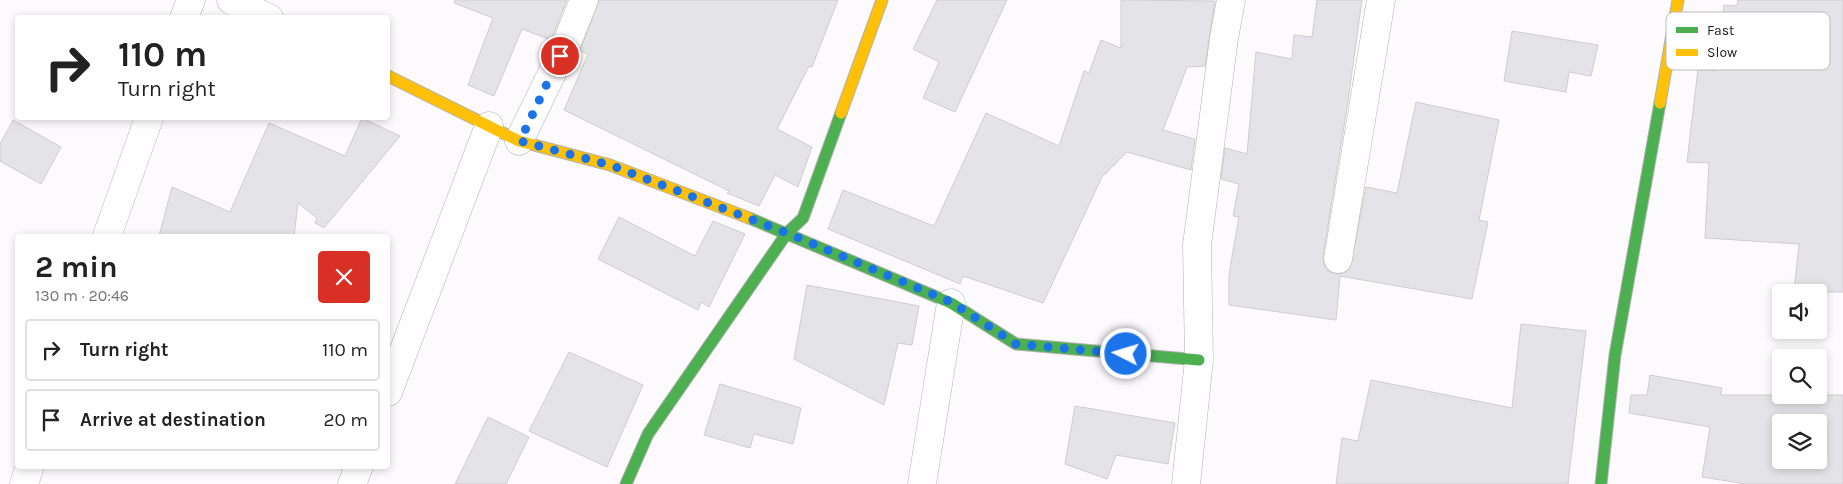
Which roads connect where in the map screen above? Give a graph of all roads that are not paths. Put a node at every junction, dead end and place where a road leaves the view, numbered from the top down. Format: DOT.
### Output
graph roads {
  1 [pos="191,0"];
  2 [pos="584,0"];
  3 [pos="882,0"];
  4 [pos="1231,0"];
  5 [pos="1381,0"];
  6 [pos="185,15"];
  7 [pos="1666,68"];
  8 [pos="390,77"];
  9 [pos="148,120"];
  10 [pos="489,126"];
  11 [pos="520,141"];
  12 [pos="787,233"];
  13 [pos="108,234"];
  14 [pos="1338,259"];
  15 [pos="951,302"];
  16 [pos="1199,360"];
  17 [pos="390,387"];
  18 [pos="29,469"];
  19 [pos="358,469"];
  20 [pos="24,484"];
  21 [pos="352,484"];
  22 [pos="626,484"];
  23 [pos="922,484"];
  24 [pos="1186,484"];
  25 [pos="1601,484"];
  1 -- 6 [label="street"];
  2 -- 11 [label="street"];
  3 -- 12 [label="street"];
  4 -- 16 [label="street"];
  5 -- 14 [label="street"];
  7 -- 25 [label="street"];
  8 -- 10 [label="street"];
  9 -- 13 [label="street"];
  10 -- 11 [label="street"];
  10 -- 17 [label="street"];
  11 -- 12 [label="street"];
  12 -- 15 [label="street"];
  12 -- 22 [label="street"];
  15 -- 16 [label="street"];
  15 -- 23 [label="street"];
  16 -- 24 [label="street"];
  18 -- 20 [label="street"];
  19 -- 21 [label="street"];
}
